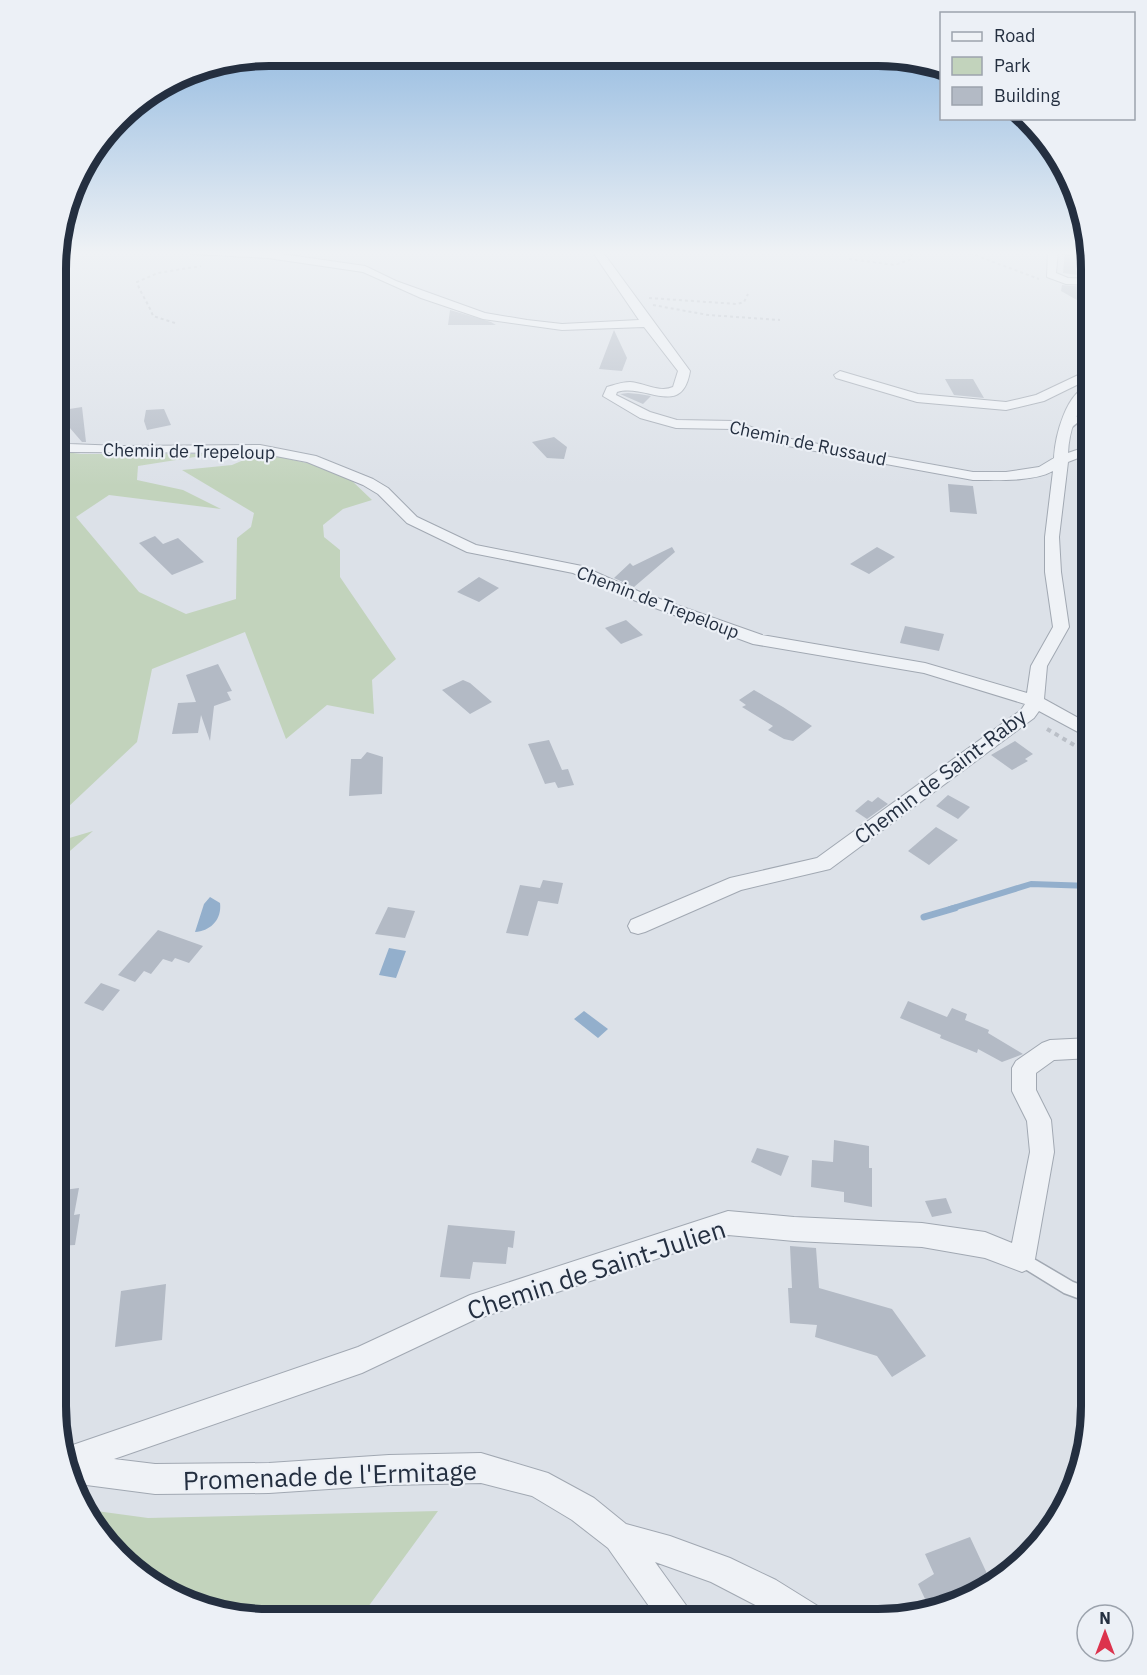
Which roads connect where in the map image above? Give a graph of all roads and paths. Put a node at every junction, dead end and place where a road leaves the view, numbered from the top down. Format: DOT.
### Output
graph roads {
  1 [pos="652,329"];
  2 [pos="840,375"];
  3 [pos="1081,378"];
  4 [pos="1081,398"];
  5 [pos="1081,416"];
  6 [pos="1065,428"];
  7 [pos="66,447"];
  8 [pos="1081,453"];
  9 [pos="1061,460"];
  10 [pos="1035,702"];
  11 [pos="1081,727"];
  12 [pos="638,926"];
  13 [pos="1081,1048"];
  14 [pos="1022,1259"];
  15 [pos="1081,1292"];
  16 [pos="74,1459"];
  17 [pos="76,1469"];
  18 [pos="619,1537"];
  19 [pos="670,1609"];
  20 [pos="796,1609"];
  1 -- 9 [label="street, Chemin de Russaud"];
  2 -- 3 [label="street"];
  4 -- 6 [label="street, Chemin de Saint-Raby"];
  5 -- 6 [label="lane"];
  6 -- 9 [label="street, Chemin de Saint-Raby"];
  7 -- 10 [label="street, Chemin de Trepeloup"];
  8 -- 9 [label="street, Chemin de Russaud"];
  9 -- 10 [label="street, Chemin de Saint-Raby"];
  10 -- 11 [label="street, Chemin de Trepeloup"];
  10 -- 12 [label="street, Chemin de Saint-Raby"];
  13 -- 14 [label="street"];
  14 -- 15 [label="lane"];
  14 -- 16 [label="street, Chemin de Saint-Julien"];
  17 -- 18 [label="street, Promenade de l'Ermitage"];
  18 -- 19 [label="street, Promenade de l'Ermitage"];
  18 -- 20 [label="street"];
}
